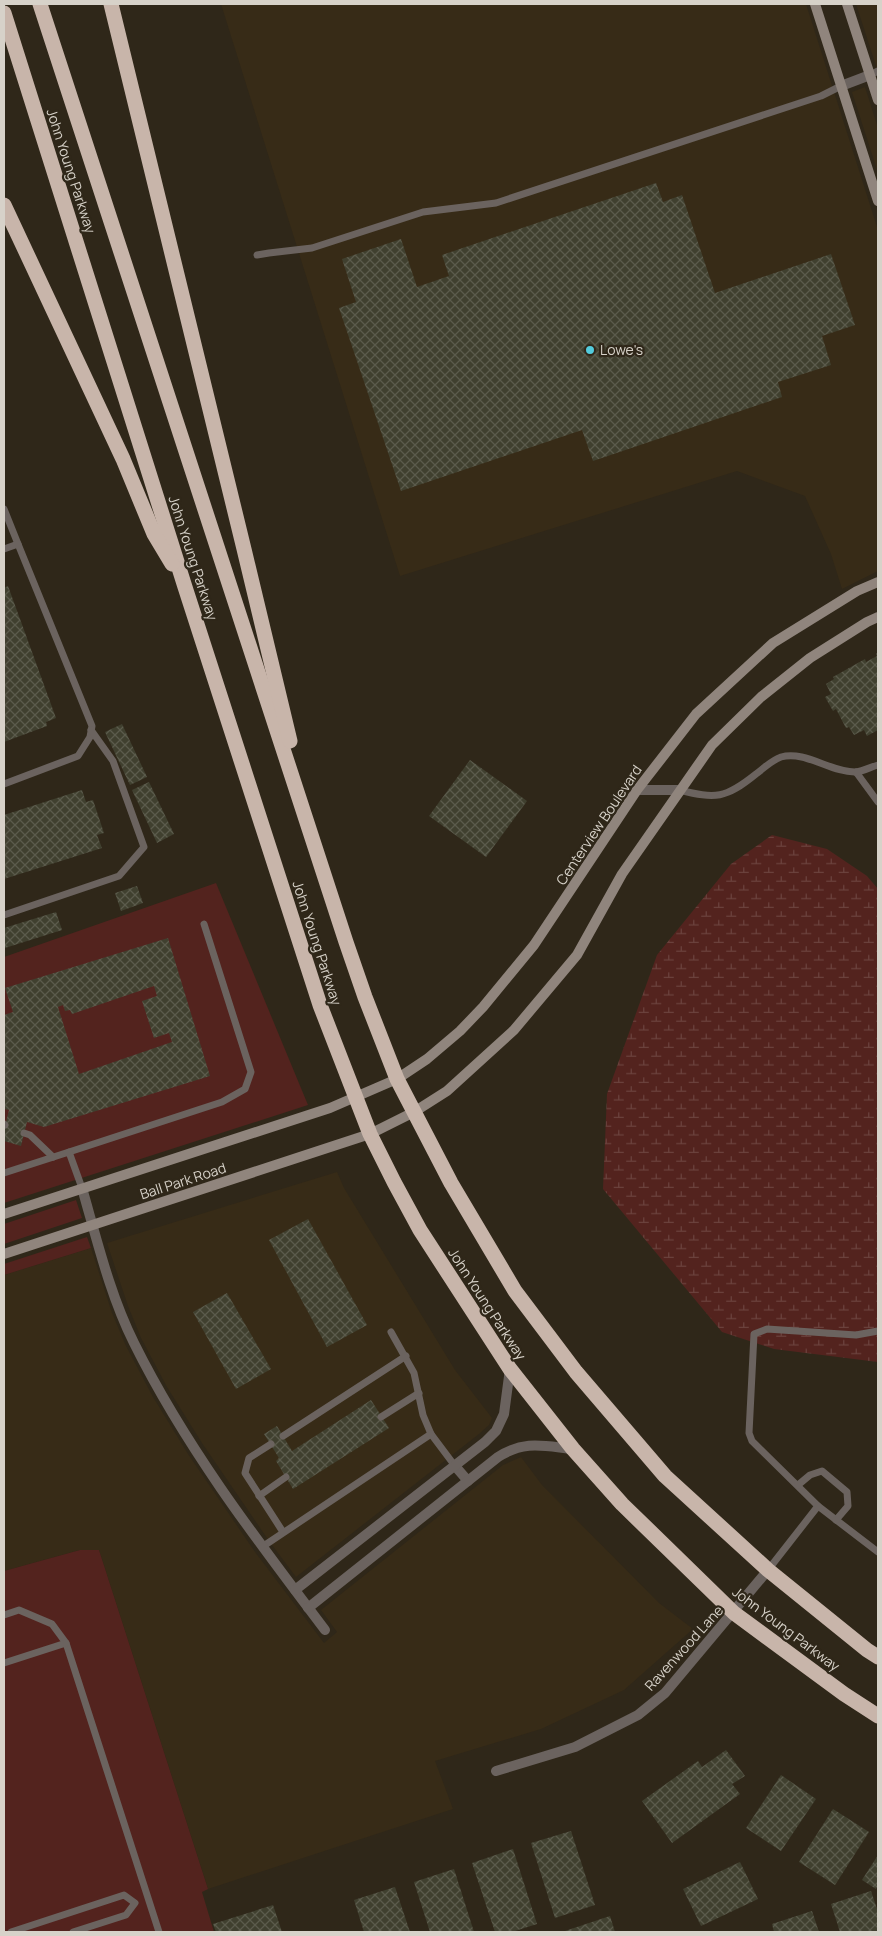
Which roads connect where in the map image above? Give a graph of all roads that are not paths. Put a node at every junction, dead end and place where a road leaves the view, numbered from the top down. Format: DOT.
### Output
graph roads {
  1 [pos="40,4"];
  2 [pos="110,4"];
  3 [pos="815,4"];
  4 [pos="847,4"];
  5 [pos="4,13"];
  6 [pos="874,73"];
  7 [pos="841,86"];
  8 [pos="878,100"];
  9 [pos="878,201"];
  10 [pos="4,204"];
  11 [pos="257,256"];
  12 [pos="4,509"];
  13 [pos="18,544"];
  14 [pos="4,548"];
  15 [pos="878,582"];
  16 [pos="185,586"];
  17 [pos="878,617"];
  18 [pos="91,730"];
  19 [pos="878,766"];
  20 [pos="856,772"];
  21 [pos="4,784"];
  22 [pos="637,790"];
  23 [pos="679,790"];
  24 [pos="878,802"];
  25 [pos="314,845"];
  26 [pos="4,915"];
  27 [pos="204,924"];
  28 [pos="397,1079"];
  29 [pos="355,1098"];
  30 [pos="414,1112"];
  31 [pos="24,1133"];
  32 [pos="370,1134"];
  33 [pos="69,1152"];
  34 [pos="53,1157"];
  35 [pos="4,1173"];
  36 [pos="82,1188"];
  37 [pos="4,1214"];
  38 [pos="92,1225"];
  39 [pos="4,1254"];
  40 [pos="878,1331"];
  41 [pos="391,1332"];
  42 [pos="406,1356"];
  43 [pos="510,1369"];
  44 [pos="419,1393"];
  45 [pos="382,1417"];
  46 [pos="431,1434"];
  47 [pos="283,1436"];
  48 [pos="270,1444"];
  49 [pos="572,1449"];
  50 [pos="454,1466"];
  51 [pos="286,1477"];
  52 [pos="468,1481"];
  53 [pos="798,1485"];
  54 [pos="258,1496"];
  55 [pos="818,1506"];
  56 [pos="836,1520"];
  57 [pos="283,1532"];
  58 [pos="262,1547"];
  59 [pos="878,1552"];
  60 [pos="768,1570"];
  61 [pos="295,1590"];
  62 [pos="308,1608"];
  63 [pos="734,1613"];
  64 [pos="4,1615"];
  65 [pos="325,1630"];
  66 [pos="66,1643"];
  67 [pos="878,1657"];
  68 [pos="4,1663"];
  69 [pos="878,1716"];
  70 [pos="496,1771"];
  71 [pos="149,1899"];
  72 [pos="135,1903"];
  73 [pos="10,1932"];
  74 [pos="73,1932"];
  75 [pos="159,1932"];
  1 -- 25 [label="highway, John Young Parkway"];
  2 -- 25 [label="highway"];
  3 -- 7 [label="street"];
  4 -- 6 [label="street"];
  5 -- 16 [label="highway, John Young Parkway"];
  6 -- 7 [label="street"];
  6 -- 8 [label="street"];
  7 -- 9 [label="street"];
  7 -- 11 [label="lane"];
  10 -- 16 [label="highway"];
  12 -- 13 [label="lane"];
  13 -- 14 [label="lane"];
  13 -- 18 [label="lane"];
  15 -- 22 [label="street, Centerview Boulevard"];
  16 -- 29 [label="highway, John Young Parkway"];
  17 -- 23 [label="street"];
  18 -- 21 [label="lane"];
  18 -- 26 [label="lane"];
  19 -- 20 [label="lane"];
  20 -- 23 [label="lane"];
  20 -- 24 [label="lane"];
  22 -- 23 [label="street"];
  22 -- 28 [label="street, Centerview Boulevard"];
  23 -- 30 [label="street"];
  25 -- 28 [label="highway, John Young Parkway"];
  27 -- 33 [label="lane"];
  28 -- 29 [label="street, Centerview Boulevard"];
  28 -- 30 [label="highway, John Young Parkway"];
  29 -- 32 [label="highway, John Young Parkway"];
  29 -- 36 [label="street, Ball Park Road"];
  30 -- 32 [label="street"];
  30 -- 60 [label="highway, John Young Parkway"];
  31 -- 34 [label="lane"];
  32 -- 38 [label="street, Ball Park Road"];
  32 -- 43 [label="highway, John Young Parkway"];
  33 -- 34 [label="lane"];
  33 -- 36 [label="lane"];
  34 -- 35 [label="lane"];
  36 -- 37 [label="street, Ball Park Road"];
  36 -- 38 [label="street"];
  38 -- 39 [label="street, Ball Park Road"];
  38 -- 58 [label="street"];
  40 -- 53 [label="lane"];
  41 -- 42 [label="lane"];
  42 -- 44 [label="lane"];
  42 -- 47 [label="lane"];
  43 -- 49 [label="highway, John Young Parkway"];
  43 -- 50 [label="street"];
  44 -- 45 [label="lane"];
  44 -- 46 [label="lane"];
  46 -- 50 [label="lane"];
  46 -- 57 [label="lane"];
  48 -- 54 [label="lane"];
  49 -- 52 [label="street"];
  49 -- 63 [label="highway, John Young Parkway"];
  50 -- 52 [label="street"];
  50 -- 61 [label="street"];
  51 -- 54 [label="lane"];
  52 -- 62 [label="street"];
  53 -- 55 [label="lane"];
  53 -- 56 [label="lane"];
  54 -- 57 [label="lane"];
  55 -- 56 [label="lane"];
  55 -- 60 [label="lane"];
  56 -- 59 [label="lane"];
  57 -- 58 [label="lane"];
  58 -- 61 [label="street"];
  60 -- 63 [label="street, Ravenwood Lane"];
  60 -- 67 [label="highway, John Young Parkway"];
  61 -- 62 [label="street"];
  62 -- 65 [label="street"];
  63 -- 69 [label="highway, John Young Parkway"];
  63 -- 70 [label="street, Ravenwood Lane"];
  64 -- 66 [label="lane"];
  66 -- 68 [label="lane"];
  66 -- 71 [label="lane"];
  71 -- 72 [label="lane"];
  71 -- 75 [label="lane"];
  72 -- 73 [label="lane"];
  72 -- 74 [label="lane"];
}
